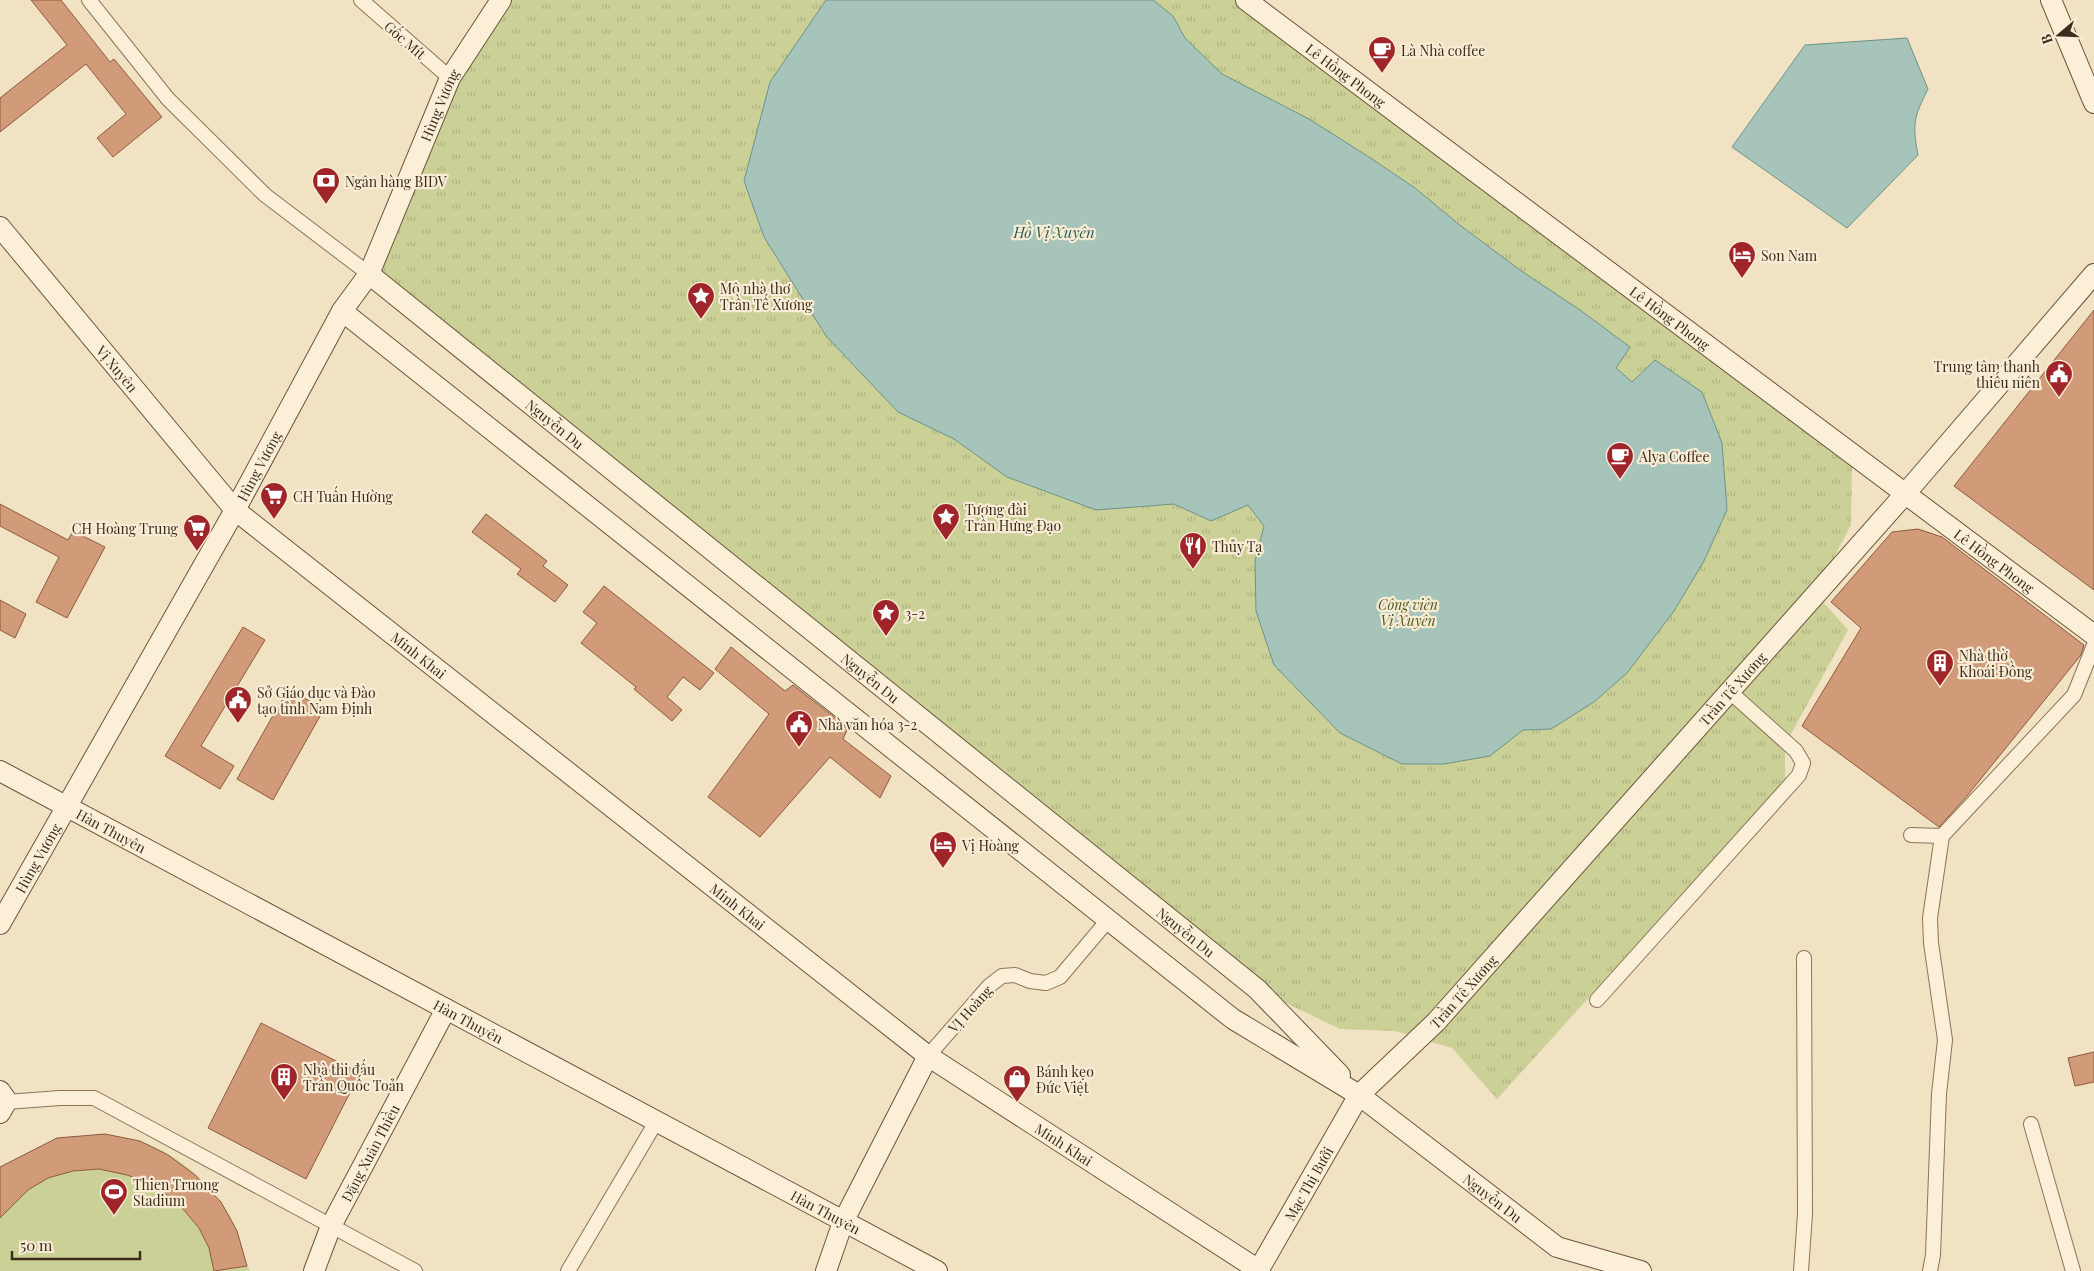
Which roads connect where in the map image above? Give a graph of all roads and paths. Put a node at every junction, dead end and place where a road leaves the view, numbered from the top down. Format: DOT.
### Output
graph roads {
  1 [pos="89,0"];
  2 [pos="361,0"];
  3 [pos="501,0"];
  4 [pos="1246,0"];
  5 [pos="2051,0"];
  6 [pos="450,78"];
  7 [pos="2094,103"];
  8 [pos="0,227"];
  9 [pos="369,274"];
  10 [pos="2094,274"];
  11 [pos="342,311"];
  12 [pos="1905,494"];
  13 [pos="235,510"];
  14 [pos="2094,635"];
  15 [pos="2094,645"];
  16 [pos="1729,691"];
  17 [pos="0,771"];
  18 [pos="68,806"];
  19 [pos="1911,835"];
  20 [pos="1942,836"];
  21 [pos="1109,919"];
  22 [pos="0,924"];
  23 [pos="1804,958"];
  24 [pos="1597,1000"];
  25 [pos="446,1009"];
  26 [pos="928,1056"];
  27 [pos="1359,1094"];
  28 [pos="2,1102"];
  29 [pos="656,1122"];
  30 [pos="2031,1124"];
  31 [pos="843,1222"];
  32 [pos="331,1226"];
  33 [pos="314,1271"];
  34 [pos="415,1271"];
  35 [pos="568,1271"];
  36 [pos="826,1271"];
  37 [pos="937,1271"];
  38 [pos="1259,1271"];
  39 [pos="1641,1271"];
  40 [pos="1801,1271"];
  41 [pos="1930,1271"];
  42 [pos="2073,1271"];
  1 -- 9 [label="street"];
  2 -- 6 [label="street, Gốc Mít"];
  3 -- 6 [label="street, Hùng Vương"];
  4 -- 12 [label="street, Lê Hồng Phong"];
  5 -- 7 [label="street"];
  6 -- 9 [label="street, Hùng Vương"];
  8 -- 13 [label="street, Vị Xuyên"];
  9 -- 11 [label="street, Hùng Vương"];
  9 -- 27 [label="street, Nguyễn Du"];
  10 -- 12 [label="street, Trần Tế Xương"];
  11 -- 13 [label="street, Hùng Vương"];
  11 -- 21 [label="street, Nguyễn Du"];
  12 -- 14 [label="street, Lê Hồng Phong"];
  12 -- 16 [label="street, Trần Tế Xương"];
  13 -- 18 [label="street, Hùng Vương"];
  13 -- 26 [label="street, Minh Khai"];
  15 -- 20 [label="street"];
  16 -- 24 [label="street"];
  16 -- 27 [label="street, Trần Tế Xương"];
  17 -- 18 [label="street, Hàn Thuyên"];
  18 -- 22 [label="street, Hùng Vương"];
  18 -- 25 [label="street, Hàn Thuyên"];
  19 -- 20 [label="street"];
  20 -- 41 [label="street"];
  21 -- 26 [label="street, VỊ Hoàng"];
  21 -- 27 [label="street, Nguyễn Du"];
  23 -- 40 [label="street"];
  25 -- 29 [label="street, Hàn Thuyên"];
  25 -- 32 [label="street, Đặng Xuân Thiều"];
  26 -- 31 [label="street"];
  26 -- 38 [label="street, Minh Khai"];
  27 -- 38 [label="street, Mạc Thị Bưởi"];
  27 -- 39 [label="street, Nguyễn Du"];
  28 -- 32 [label="street"];
  29 -- 31 [label="street, Hàn Thuyên"];
  29 -- 35 [label="street"];
  30 -- 42 [label="street"];
  31 -- 36 [label="street"];
  31 -- 37 [label="street, Hàn Thuyên"];
  32 -- 33 [label="street, Đặng Xuân Thiều"];
  32 -- 34 [label="street"];
}
